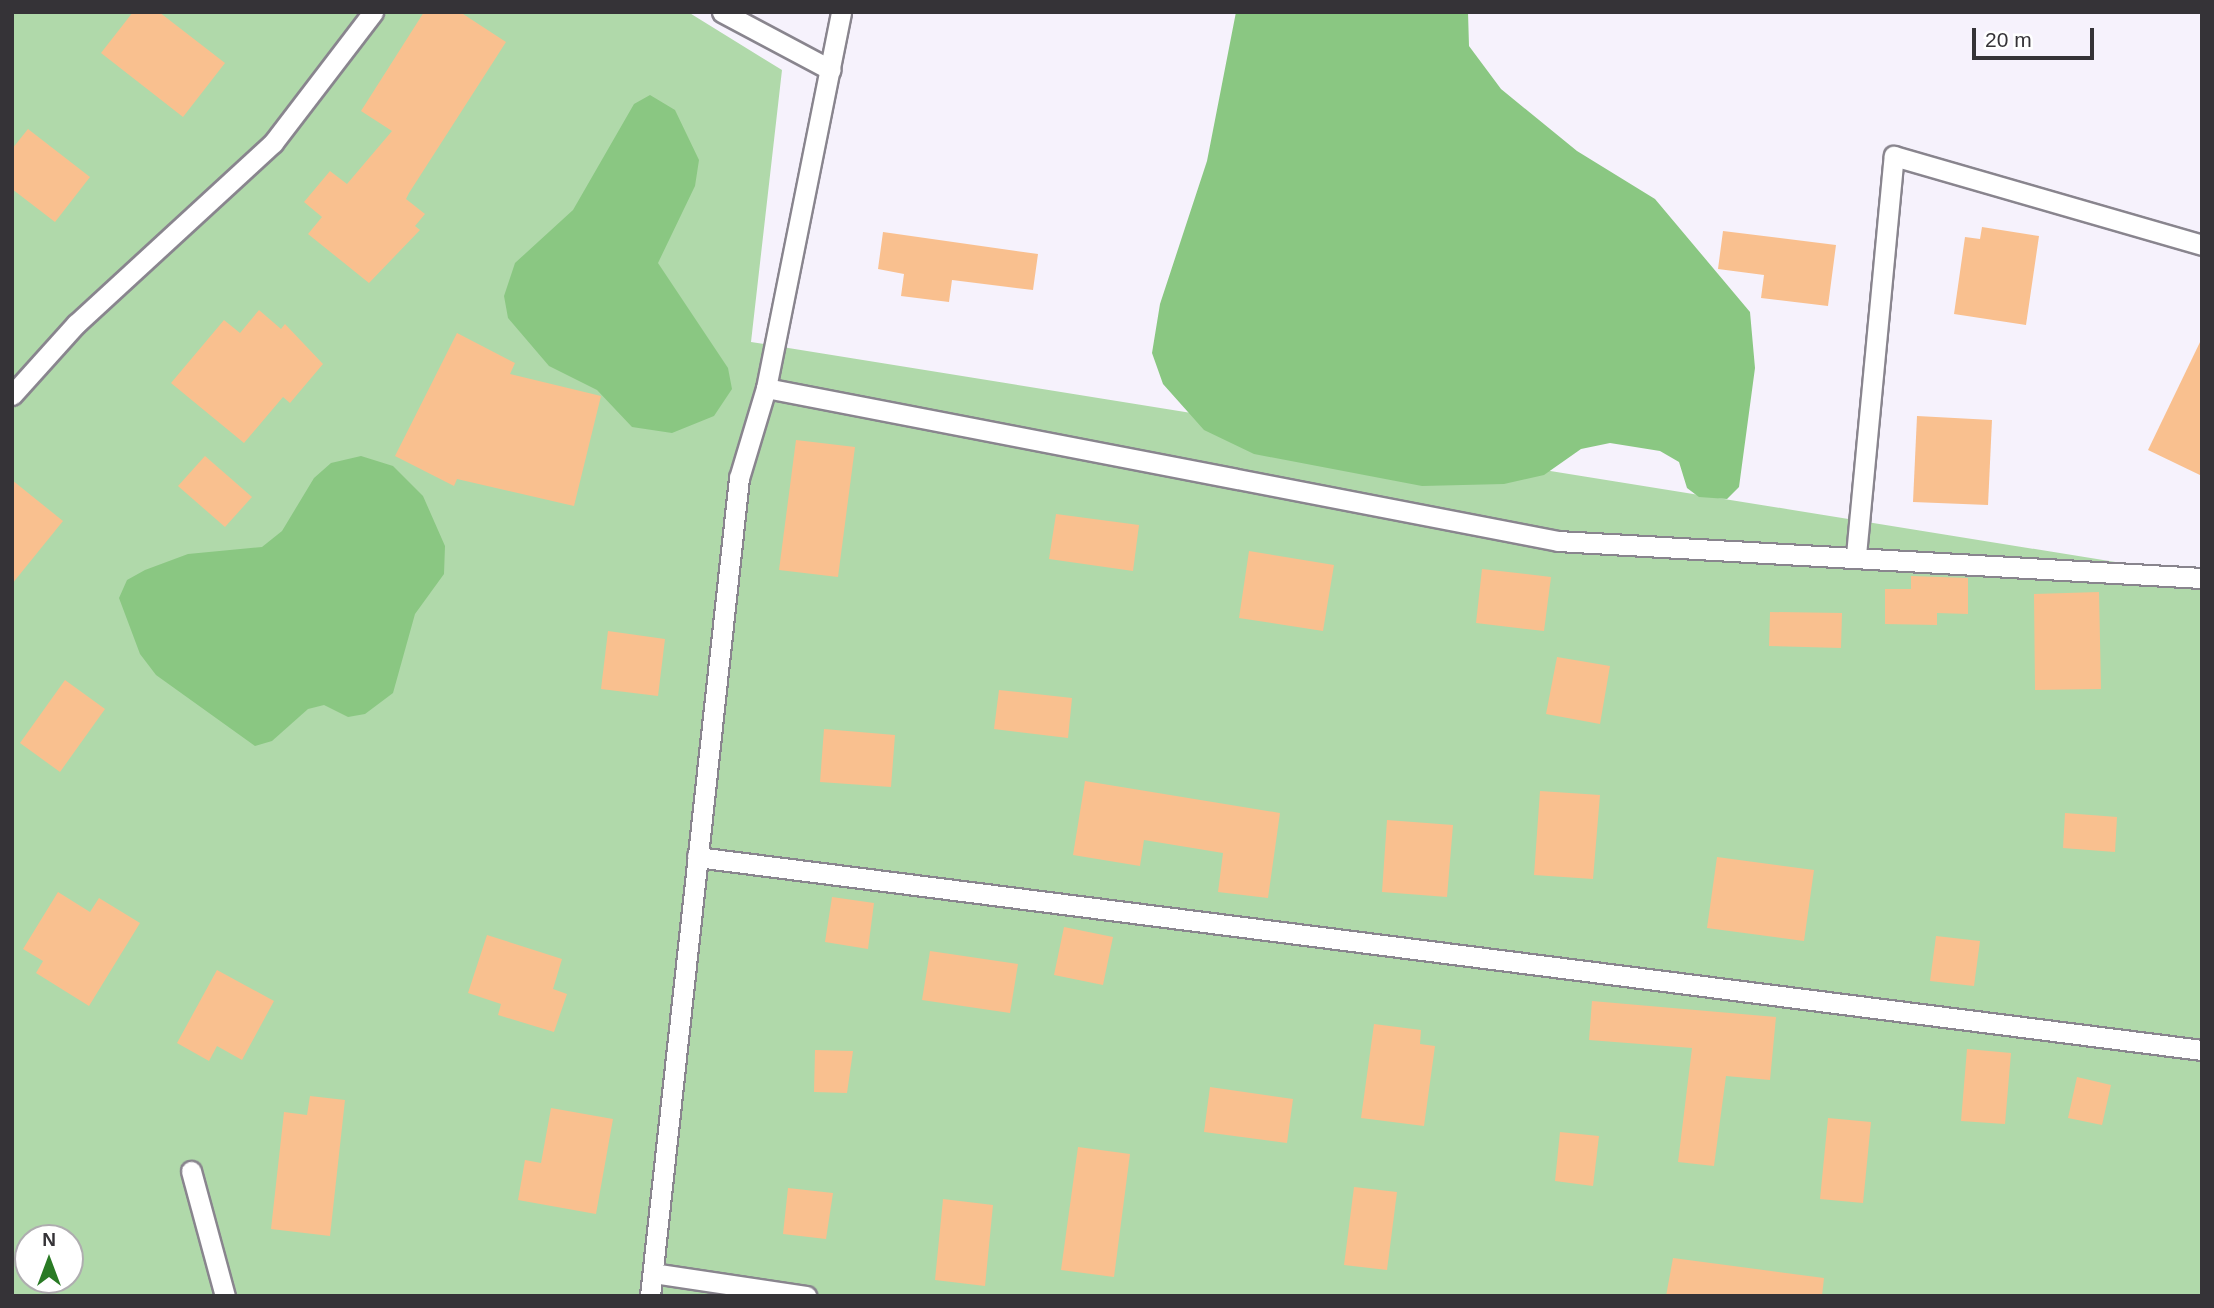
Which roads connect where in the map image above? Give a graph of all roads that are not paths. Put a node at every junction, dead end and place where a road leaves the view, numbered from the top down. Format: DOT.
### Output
graph roads {
  1 [pos="373,12"];
  2 [pos="722,12"];
  3 [pos="841,12"];
  4 [pos="831,70"];
  5 [pos="2202,245"];
  6 [pos="766,388"];
  7 [pos="12,395"];
  8 [pos="1856,555"];
  9 [pos="2202,578"];
  10 [pos="697,857"];
  11 [pos="2202,1050"];
  12 [pos="191,1171"];
  13 [pos="653,1273"];
  14 [pos="225,1296"];
  15 [pos="650,1296"];
  16 [pos="806,1296"];
  1 -- 7 [label="lane"];
  2 -- 4 [label="lane"];
  3 -- 4 [label="lane"];
  4 -- 6 [label="lane"];
  5 -- 8 [label="lane"];
  6 -- 8 [label="lane"];
  6 -- 10 [label="lane"];
  8 -- 9 [label="lane"];
  10 -- 11 [label="lane"];
  10 -- 13 [label="lane"];
  12 -- 14 [label="lane"];
  13 -- 15 [label="lane"];
  13 -- 16 [label="lane"];
}
